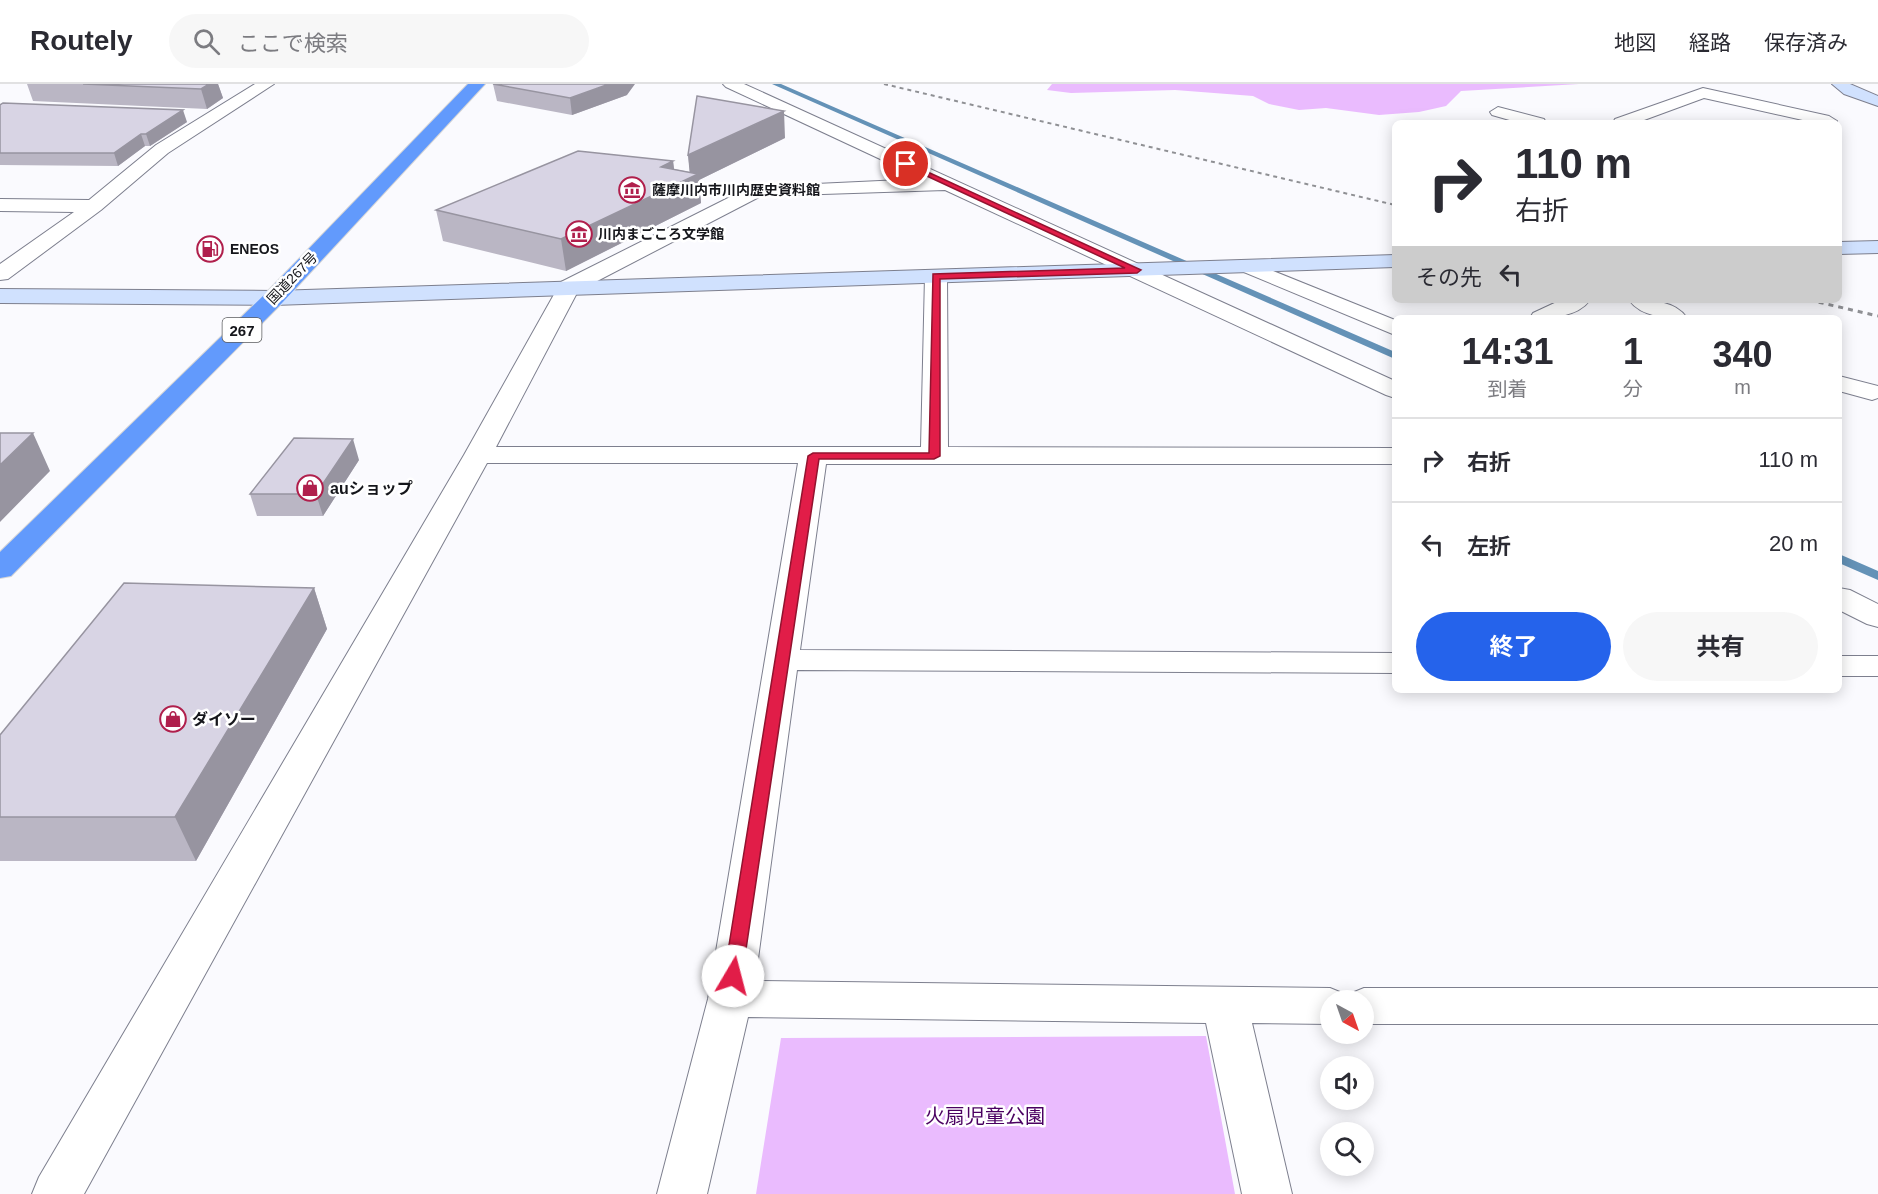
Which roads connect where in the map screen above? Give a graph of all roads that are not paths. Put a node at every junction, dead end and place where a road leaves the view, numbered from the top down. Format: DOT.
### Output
graph roads {
  1 [pos="266,84"];
  2 [pos="477,84"];
  3 [pos="731,84"];
  4 [pos="1840,84"];
  5 [pos="1712,87"];
  6 [pos="1878,101"];
  7 [pos="1498,112"];
  8 [pos="190,115"];
  9 [pos="213,116"];
  10 [pos="1527,120"];
  11 [pos="1629,120"];
  12 [pos="1826,120"];
  13 [pos="949,184"];
  14 [pos="0,205"];
  15 [pos="94,206"];
  16 [pos="1878,247"];
  17 [pos="1842,248"];
  18 [pos="1392,261"];
  19 [pos="1246,266"];
  20 [pos="1148,270"];
  21 [pos="0,274"];
  22 [pos="936,276"];
  23 [pos="569,287"];
  24 [pos="0,296"];
  25 [pos="274,298"];
  26 [pos="1573,303"];
  27 [pos="1646,303"];
  28 [pos="1547,315"];
  29 [pos="1670,315"];
  30 [pos="1392,326"];
  31 [pos="1842,384"];
  32 [pos="1392,387"];
  33 [pos="1872,393"];
  34 [pos="478,455"];
  35 [pos="813,456"];
  36 [pos="934,456"];
  37 [pos="1392,456"];
  38 [pos="0,569"];
  39 [pos="1842,599"];
  40 [pos="1878,617"];
  41 [pos="781,660"];
  42 [pos="1392,663"];
  43 [pos="1842,666"];
  44 [pos="1878,666"];
  45 [pos="730,999"];
  46 [pos="1225,1006"];
  47 [pos="1320,1006"];
  48 [pos="1374,1006"];
  49 [pos="1878,1006"];
  50 [pos="57,1194"];
  51 [pos="682,1194"];
  52 [pos="1267,1194"];
  1 -- 9 [label="street"];
  2 -- 25 [label="highway, 国道267号 / 267"];
  3 -- 13 [label="street"];
  4 -- 6 [label="street"];
  5 -- 11 [label="street"];
  5 -- 12 [label="street"];
  7 -- 10 [label="street"];
  8 -- 9 [label="street"];
  9 -- 15 [label="street"];
  13 -- 20 [label="street"];
  13 -- 23 [label="street"];
  14 -- 15 [label="street"];
  15 -- 21 [label="street"];
  16 -- 17 [label="street"];
  18 -- 19 [label="street"];
  19 -- 20 [label="street"];
  19 -- 30 [label="street"];
  20 -- 22 [label="street"];
  20 -- 32 [label="street"];
  22 -- 23 [label="street"];
  22 -- 36 [label="street"];
  23 -- 25 [label="street"];
  23 -- 34 [label="street"];
  24 -- 25 [label="street"];
  25 -- 38 [label="highway, 国道267号 / 267"];
  26 -- 28 [label="street"];
  27 -- 29 [label="street"];
  31 -- 33 [label="street"];
  34 -- 35 [label="street"];
  34 -- 50 [label="street"];
  35 -- 36 [label="street"];
  35 -- 41 [label="street"];
  36 -- 37 [label="street"];
  39 -- 40 [label="street"];
  41 -- 42 [label="street"];
  41 -- 45 [label="street"];
  43 -- 44 [label="street"];
  45 -- 46 [label="street"];
  45 -- 51 [label="street"];
  46 -- 47 [label="street"];
  46 -- 52 [label="street"];
  48 -- 49 [label="street"];
}
